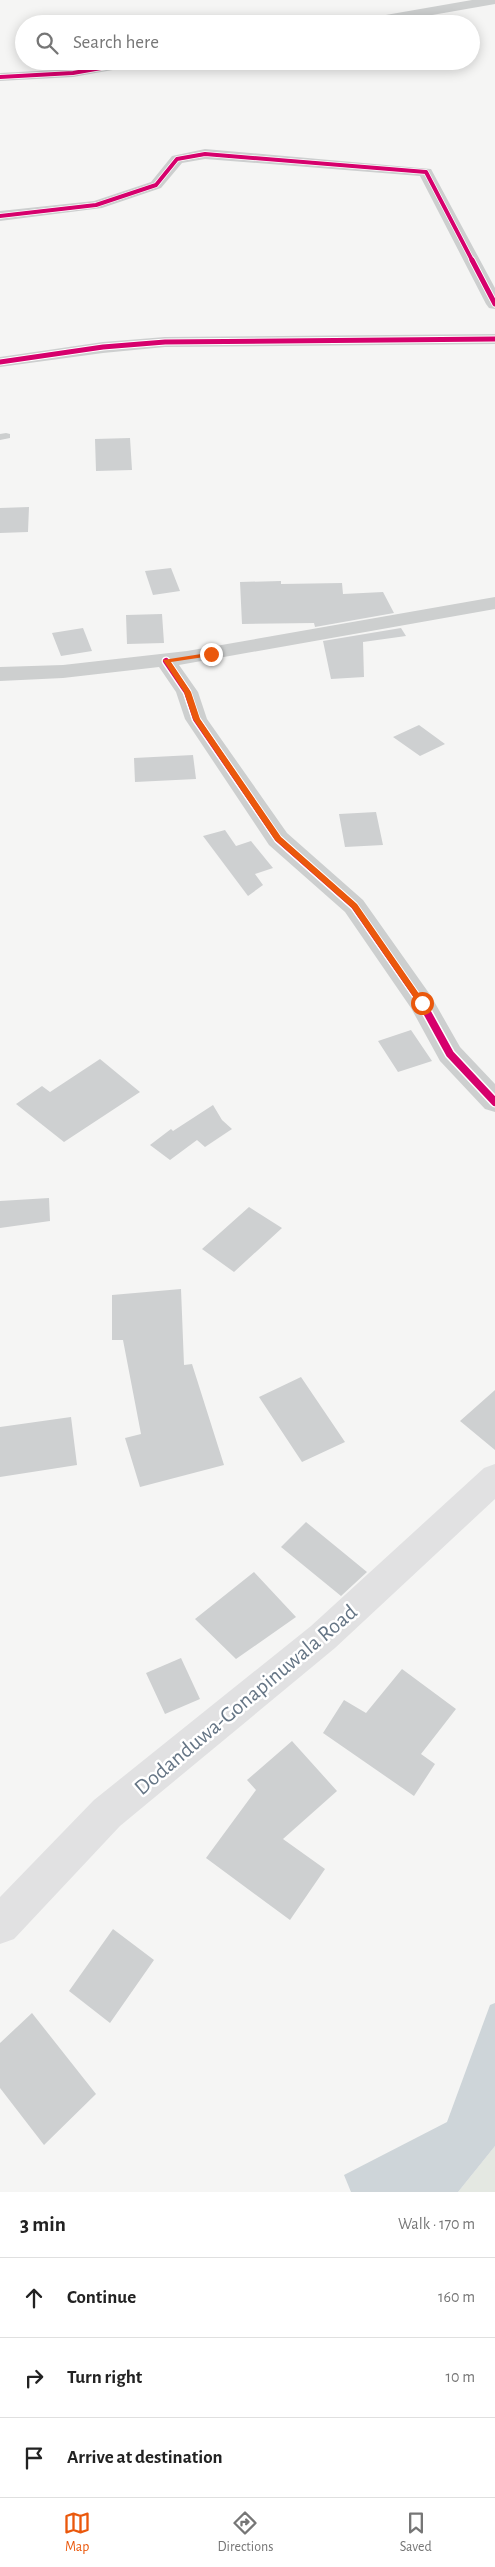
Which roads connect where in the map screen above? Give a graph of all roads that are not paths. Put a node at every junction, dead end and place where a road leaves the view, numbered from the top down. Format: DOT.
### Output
graph roads {
  1 [pos="495,0"];
  2 [pos="476,2"];
  3 [pos="406,15"];
  4 [pos="90,70"];
  5 [pos="0,77"];
  6 [pos="0,216"];
  7 [pos="495,304"];
  8 [pos="495,340"];
  9 [pos="0,362"];
  10 [pos="495,603"];
  11 [pos="166,660"];
  12 [pos="0,674"];
  13 [pos="495,1102"];
  14 [pos="495,1478"];
  15 [pos="0,1925"];
  1 -- 2 [label="street"];
  2 -- 3 [label="street"];
  4 -- 5 [label="street"];
  6 -- 7 [label="street"];
  8 -- 9 [label="street"];
  10 -- 11 [label="street"];
  11 -- 12 [label="street"];
  11 -- 13 [label="street"];
  14 -- 15 [label="main road, Dodanduwa-Gonapinuwala Road"];
}
